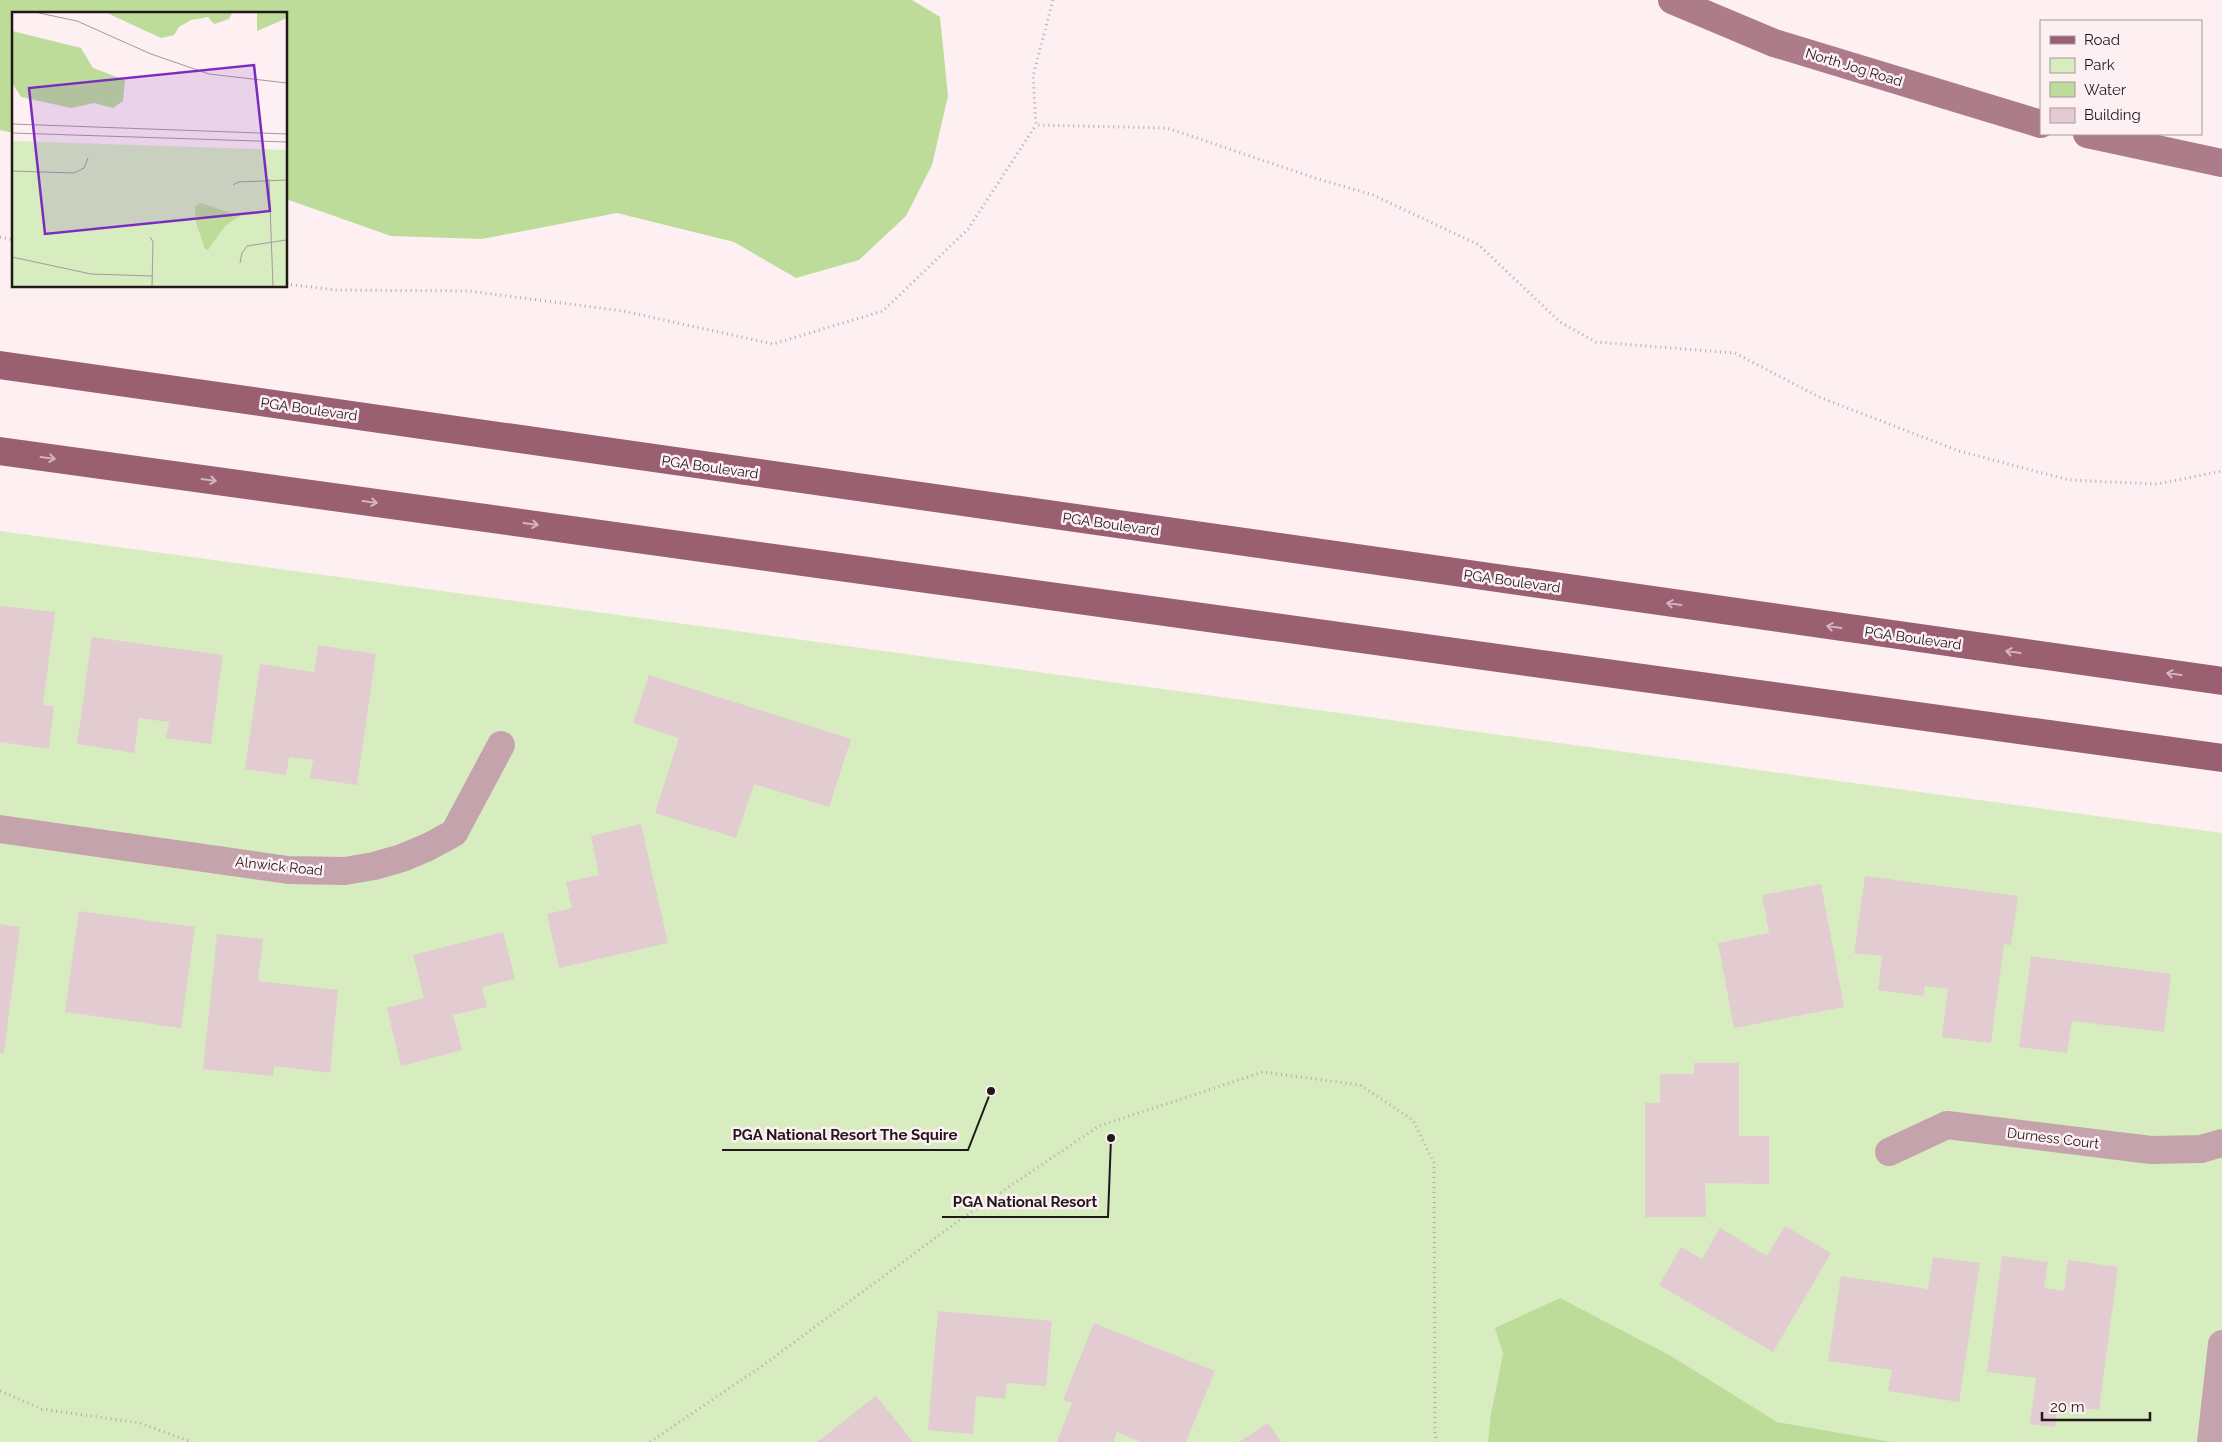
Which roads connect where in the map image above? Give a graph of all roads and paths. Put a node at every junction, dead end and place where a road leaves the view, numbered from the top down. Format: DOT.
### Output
graph roads {
  1 [pos="1053,0"];
  2 [pos="1672,0"];
  3 [pos="2040,124"];
  4 [pos="1036,125"];
  5 [pos="2092,135"];
  6 [pos="2222,162"];
  7 [pos="288,284"];
  8 [pos="0,365"];
  9 [pos="0,451"];
  10 [pos="2222,471"];
  11 [pos="2222,681"];
  12 [pos="501,745"];
  13 [pos="2222,758"];
  14 [pos="0,828"];
  15 [pos="2222,1143"];
  16 [pos="1889,1152"];
  17 [pos="2222,1344"];
  18 [pos="0,1391"];
  19 [pos="192,1442"];
  20 [pos="650,1442"];
  21 [pos="1437,1442"];
  22 [pos="2211,1442"];
  1 -- 4 [label="path"];
  2 -- 3 [label="street, North Jog Road"];
  4 -- 7 [label="path"];
  4 -- 10 [label="path"];
  5 -- 6 [label="street"];
  11 -- 8 [label="main road, PGA Boulevard, one-way"];
  9 -- 13 [label="main road, one-way"];
  12 -- 14 [label="street, Alnwick Road"];
  15 -- 16 [label="street, Durness Court"];
  17 -- 22 [label="street"];
  18 -- 19 [label="path"];
  20 -- 21 [label="path"];
}
